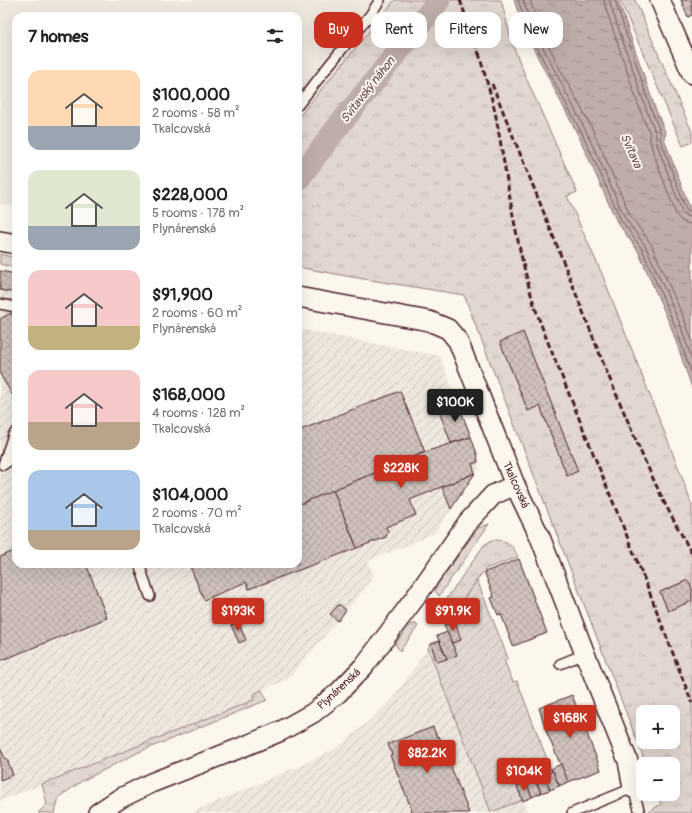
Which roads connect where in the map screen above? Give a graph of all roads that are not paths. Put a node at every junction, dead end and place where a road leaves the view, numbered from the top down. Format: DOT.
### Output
graph roads {
  1 [pos="380,0"];
  2 [pos="660,0"];
  3 [pos="692,74"];
  4 [pos="302,100"];
  5 [pos="0,241"];
  6 [pos="12,243"];
  7 [pos="302,298"];
  8 [pos="0,304"];
  9 [pos="12,306"];
  10 [pos="12,437"];
  11 [pos="12,458"];
  12 [pos="1,464"];
  13 [pos="515,484"];
  14 [pos="140,568"];
  15 [pos="150,596"];
  16 [pos="584,654"];
  17 [pos="560,664"];
  18 [pos="633,788"];
  19 [pos="98,813"];
  20 [pos="572,813"];
  21 [pos="640,813"];
  1 -- 4 [label="lane"];
  2 -- 3 [label="street"];
  5 -- 6 [label="street"];
  7 -- 13 [label="street, Tkalcovská"];
  8 -- 9 [label="lane"];
  10 -- 12 [label="lane"];
  11 -- 12 [label="lane"];
  13 -- 16 [label="street, Tkalcovská"];
  13 -- 19 [label="street, Plynárenská"];
  14 -- 15 [label="lane"];
  16 -- 17 [label="lane"];
  16 -- 18 [label="street, Tkalcovská"];
  18 -- 20 [label="lane"];
  18 -- 21 [label="lane"];
}
